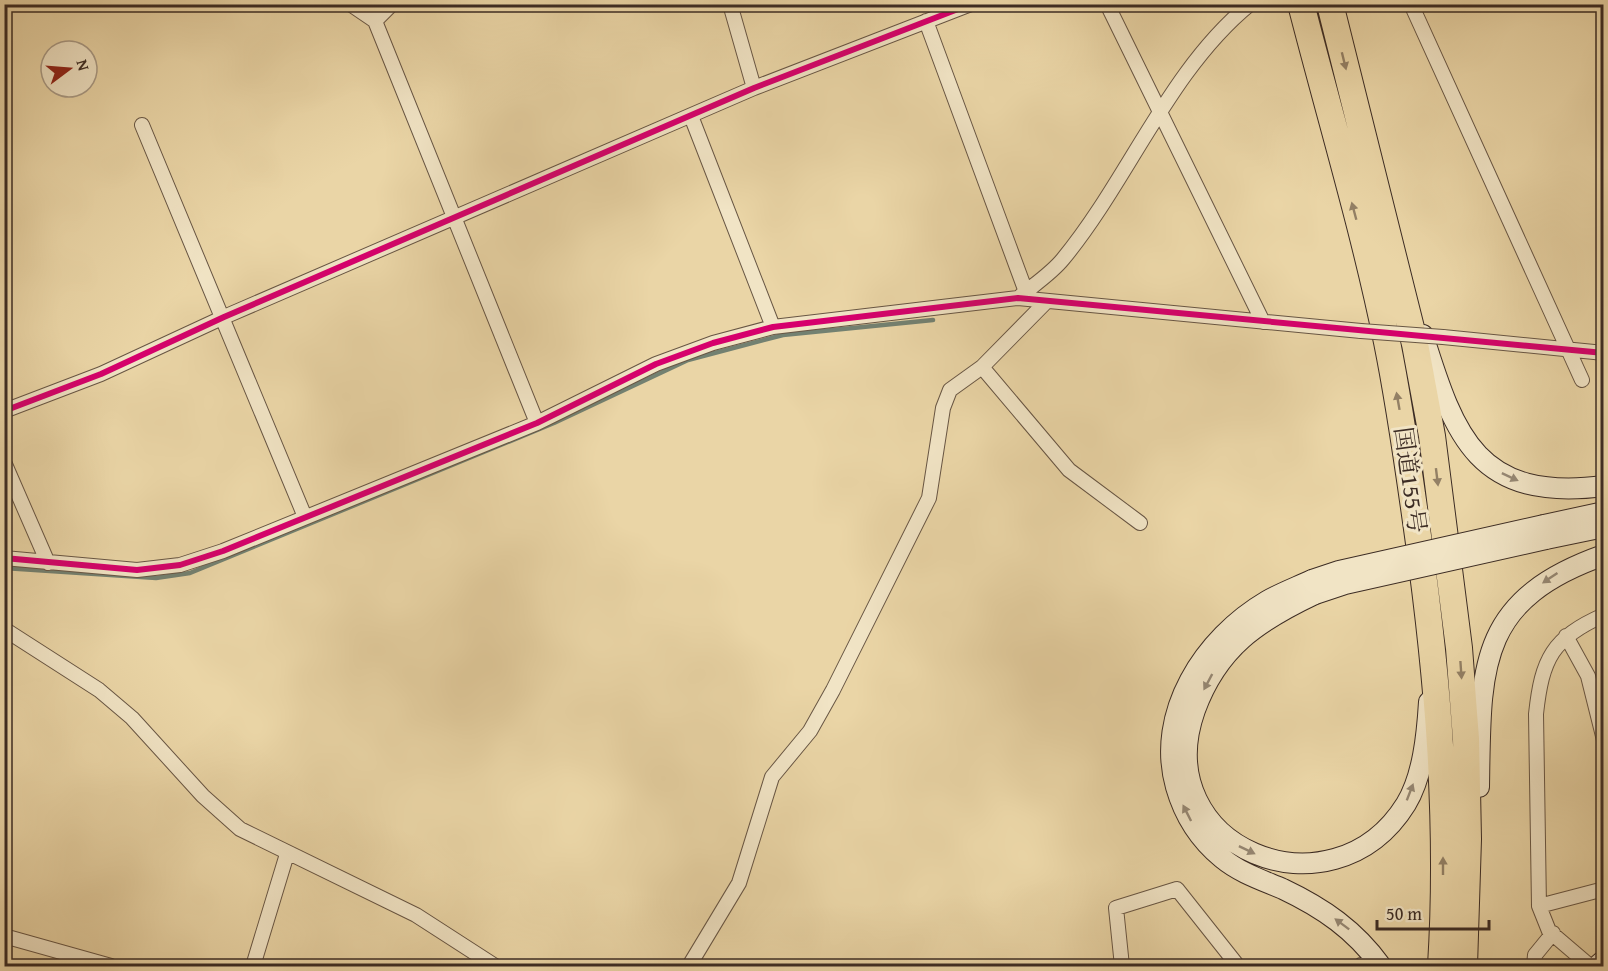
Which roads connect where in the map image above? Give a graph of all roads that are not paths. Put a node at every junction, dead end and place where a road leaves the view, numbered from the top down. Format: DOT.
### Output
graph roads {
  1 [pos="351,4"];
  2 [pos="392,4"];
  3 [pos="730,4"];
  4 [pos="971,4"];
  5 [pos="1107,4"];
  6 [pos="1250,4"];
  7 [pos="1301,4"];
  8 [pos="1330,4"];
  9 [pos="1411,4"];
  10 [pos="375,21"];
  11 [pos="926,21"];
  12 [pos="754,88"];
  13 [pos="1160,112"];
  14 [pos="691,116"];
  15 [pos="142,125"];
  16 [pos="1370,163"];
  17 [pos="455,218"];
  18 [pos="1022,295"];
  19 [pos="1046,302"];
  20 [pos="224,317"];
  21 [pos="1263,322"];
  22 [pos="773,327"];
  23 [pos="1568,350"];
  24 [pos="1604,353"];
  25 [pos="981,367"];
  26 [pos="1582,380"];
  27 [pos="4,411"];
  28 [pos="537,423"];
  29 [pos="4,462"];
  30 [pos="1604,486"];
  31 [pos="1604,512"];
  32 [pos="305,518"];
  33 [pos="1140,523"];
  34 [pos="1604,527"];
  35 [pos="1545,532"];
  36 [pos="1604,555"];
  37 [pos="4,558"];
  38 [pos="48,563"];
  39 [pos="1314,587"];
  40 [pos="1604,615"];
  41 [pos="4,629"];
  42 [pos="1432,636"];
  43 [pos="1566,636"];
  44 [pos="1604,740"];
  45 [pos="287,854"];
  46 [pos="1467,861"];
  47 [pos="1604,889"];
  48 [pos="1539,906"];
  49 [pos="1552,933"];
  50 [pos="4,936"];
  51 [pos="1604,960"];
  52 [pos="111,966"];
  53 [pos="253,966"];
  54 [pos="495,966"];
  55 [pos="689,966"];
  56 [pos="1122,966"];
  57 [pos="1238,966"];
  58 [pos="1381,966"];
  59 [pos="1441,966"];
  60 [pos="1464,966"];
  61 [pos="1534,966"];
  62 [pos="1590,966"];
  63 [pos="1597,966"];
  1 -- 10 [label="street"];
  2 -- 10 [label="street"];
  3 -- 12 [label="street"];
  4 -- 11 [label="street"];
  5 -- 13 [label="street"];
  6 -- 13 [label="street"];
  42 -- 7 [label="highway, 国道155号, one-way"];
  8 -- 16 [label="highway, 国道155号, one-way"];
  9 -- 23 [label="street"];
  10 -- 17 [label="street"];
  11 -- 12 [label="street"];
  11 -- 18 [label="street"];
  12 -- 14 [label="street"];
  13 -- 18 [label="street"];
  13 -- 21 [label="street"];
  14 -- 17 [label="street"];
  14 -- 22 [label="street"];
  15 -- 20 [label="street"];
  16 -- 30 [label="main road, one-way"];
  16 -- 46 [label="highway, 国道155号, one-way"];
  17 -- 20 [label="street"];
  17 -- 28 [label="street"];
  18 -- 19 [label="street"];
  18 -- 22 [label="street"];
  19 -- 21 [label="street"];
  19 -- 25 [label="street"];
  20 -- 27 [label="street"];
  20 -- 32 [label="street"];
  21 -- 23 [label="street, bridge"];
  22 -- 28 [label="street"];
  23 -- 24 [label="street"];
  23 -- 26 [label="street"];
  25 -- 33 [label="street"];
  25 -- 55 [label="street"];
  28 -- 32 [label="street"];
  29 -- 38 [label="street"];
  31 -- 35 [label="main road"];
  32 -- 38 [label="street"];
  34 -- 35 [label="main road"];
  35 -- 39 [label="main road, bridge"];
  36 -- 46 [label="main road, one-way"];
  37 -- 38 [label="street"];
  39 -- 42 [label="main road, one-way"];
  58 -- 39 [label="main road, one-way"];
  40 -- 43 [label="street"];
  41 -- 45 [label="street"];
  59 -- 42 [label="highway, 国道155号, one-way"];
  43 -- 44 [label="street"];
  43 -- 48 [label="street"];
  45 -- 53 [label="street"];
  45 -- 54 [label="street"];
  46 -- 60 [label="highway, 国道155号"];
  47 -- 48 [label="street"];
  48 -- 49 [label="street"];
  49 -- 61 [label="street"];
  49 -- 62 [label="street"];
  50 -- 52 [label="street"];
  51 -- 63 [label="main road"];
  56 -- 57 [label="street"];
}
